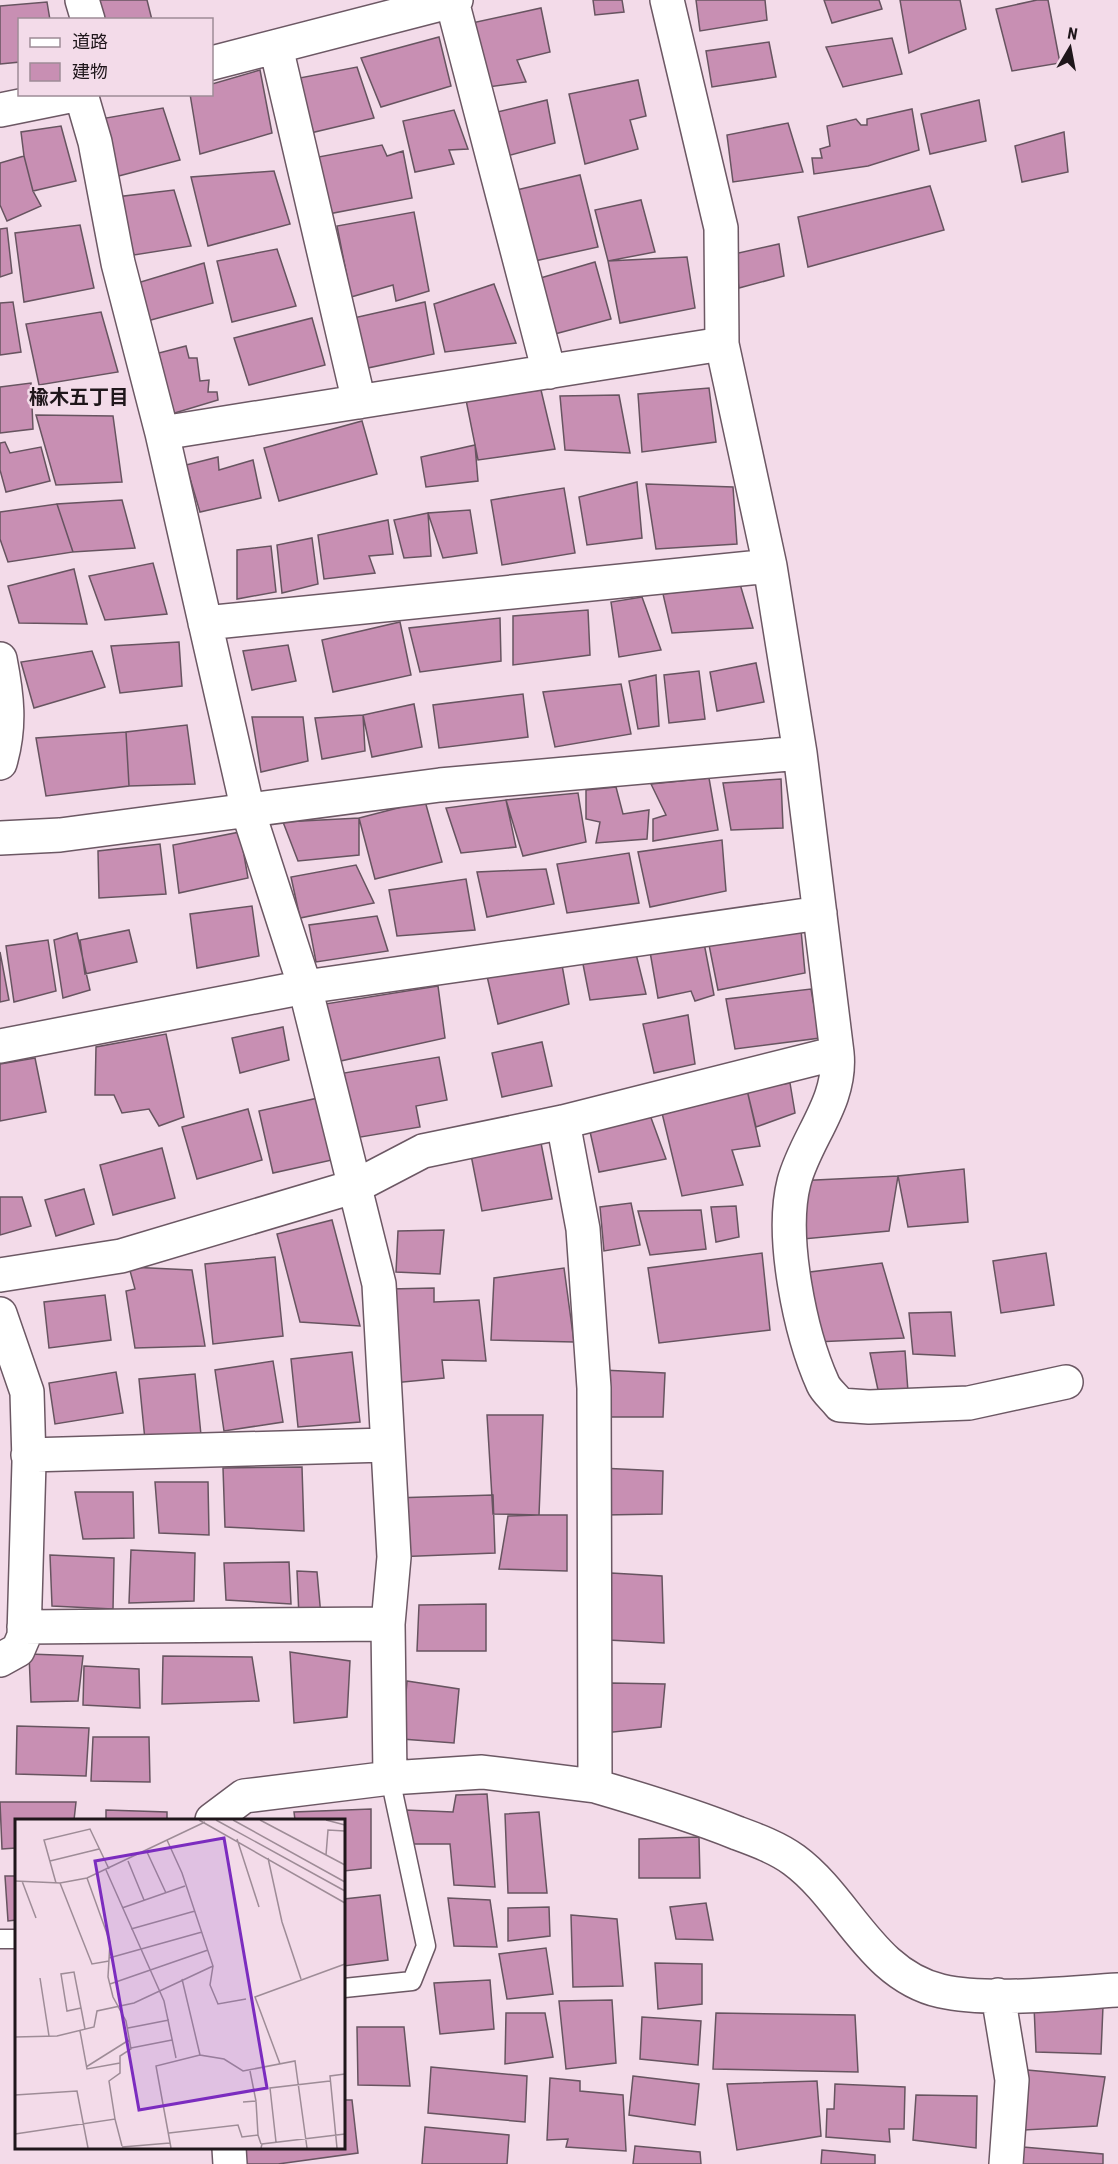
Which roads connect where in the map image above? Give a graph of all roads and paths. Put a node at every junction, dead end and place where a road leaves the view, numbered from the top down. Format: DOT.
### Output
graph roads {
  1 [pos="82,0"];
  2 [pos="667,0"];
  3 [pos="454,1"];
  4 [pos="87,18"];
  5 [pos="276,47"];
  6 [pos="213,63"];
  7 [pos="70,96"];
  8 [pos="81,96"];
  9 [pos="0,110"];
  10 [pos="722,344"];
  11 [pos="549,372"];
  12 [pos="359,402"];
  13 [pos="162,433"];
  14 [pos="770,566"];
  15 [pos="205,623"];
  16 [pos="0,659"];
  17 [pos="800,753"];
  18 [pos="0,762"];
  19 [pos="248,811"];
  20 [pos="0,838"];
  21 [pos="820,913"];
  22 [pos="305,987"];
  23 [pos="0,1046"];
  24 [pos="837,1053"];
  25 [pos="563,1122"];
  26 [pos="356,1186"];
  27 [pos="0,1275"];
  28 [pos="0,1314"];
  29 [pos="1066,1382"];
  30 [pos="386,1445"];
  31 [pos="28,1455"];
  32 [pos="12,1563"];
  33 [pos="388,1624"];
  34 [pos="24,1627"];
  35 [pos="0,1660"];
  36 [pos="390,1778"];
  37 [pos="594,1786"];
  38 [pos="215,1819"];
  39 [pos="345,1989"];
  40 [pos="1118,1990"];
  41 [pos="998,1995"];
  42 [pos="229,2149"];
  43 [pos="231,2164"];
  44 [pos="1006,2164"];
  1 -- 4 [label="street"];
  2 -- 10 [label="street"];
  3 -- 5 [label="street"];
  3 -- 11 [label="street"];
  5 -- 6 [label="street"];
  5 -- 12 [label="street"];
  7 -- 9 [label="street"];
  8 -- 13 [label="street"];
  10 -- 11 [label="street"];
  10 -- 14 [label="street"];
  11 -- 12 [label="street"];
  12 -- 13 [label="street"];
  13 -- 15 [label="street"];
  14 -- 15 [label="street"];
  14 -- 17 [label="street"];
  15 -- 19 [label="street"];
  16 -- 18 [label="street"];
  17 -- 19 [label="street"];
  17 -- 21 [label="street"];
  19 -- 20 [label="street"];
  19 -- 22 [label="street"];
  21 -- 22 [label="street"];
  21 -- 24 [label="street"];
  22 -- 23 [label="street"];
  22 -- 26 [label="street"];
  24 -- 25 [label="street"];
  24 -- 29 [label="street"];
  25 -- 26 [label="street"];
  25 -- 37 [label="street"];
  26 -- 27 [label="street"];
  26 -- 30 [label="street"];
  28 -- 31 [label="street"];
  30 -- 31 [label="street"];
  30 -- 33 [label="street"];
  31 -- 32 [label="street"];
  32 -- 34 [label="street"];
  33 -- 34 [label="street"];
  33 -- 36 [label="street"];
  34 -- 35 [label="street"];
  36 -- 37 [label="street"];
  36 -- 38 [label="street"];
  36 -- 39 [label="lane"];
  37 -- 41 [label="street"];
  40 -- 41 [label="street"];
  41 -- 44 [label="street"];
  42 -- 43 [label="street"];
}
